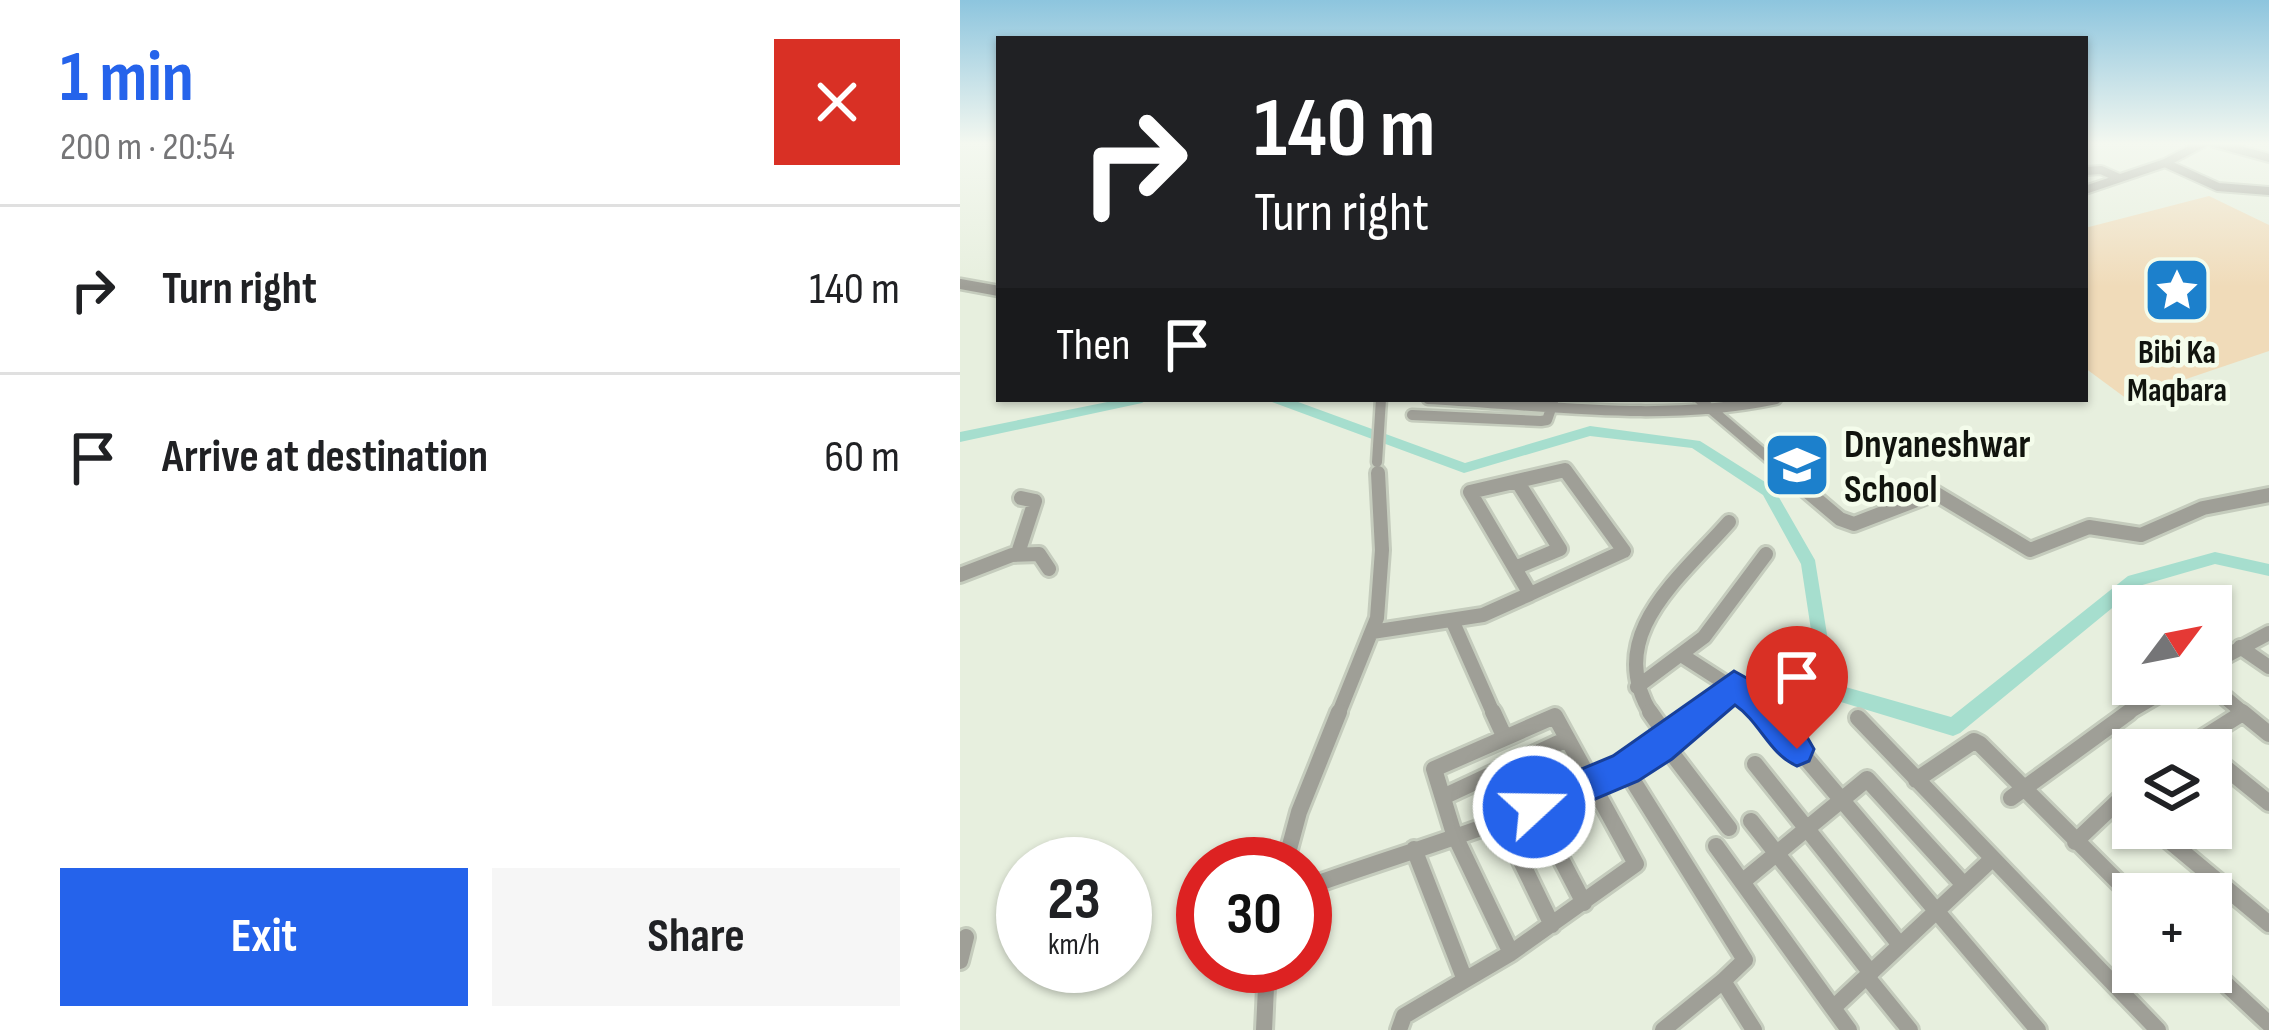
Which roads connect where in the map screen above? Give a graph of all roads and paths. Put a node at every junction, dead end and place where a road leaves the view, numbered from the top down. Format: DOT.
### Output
graph roads {
  1 [pos="960,281"];
  2 [pos="996,287"];
  3 [pos="1381,402"];
  4 [pos="1522,402"];
  5 [pos="1553,403"];
  6 [pos="1708,403"];
  7 [pos="1412,415"];
  8 [pos="1517,481"];
  9 [pos="2269,495"];
  10 [pos="1022,498"];
  11 [pos="1729,522"];
  12 [pos="1018,554"];
  13 [pos="1766,554"];
  14 [pos="1515,568"];
  15 [pos="1049,569"];
  16 [pos="960,575"];
  17 [pos="1530,594"];
  18 [pos="1453,620"];
  19 [pos="1372,632"];
  20 [pos="2269,633"];
  21 [pos="2240,647"];
  22 [pos="2232,652"];
  23 [pos="1683,656"];
  24 [pos="2269,667"];
  25 [pos="1734,686"];
  26 [pos="1637,687"];
  27 [pos="2140,705"];
  28 [pos="2232,705"];
  29 [pos="2241,713"];
  30 [pos="1858,718"];
  31 [pos="2223,729"];
  32 [pos="2269,734"];
  33 [pos="1505,738"];
  34 [pos="1567,739"];
  35 [pos="1666,741"];
  36 [pos="1755,764"];
  37 [pos="1625,768"];
  38 [pos="2232,775"];
  39 [pos="1916,780"];
  40 [pos="1591,785"];
  41 [pos="2017,793"];
  42 [pos="1443,797"];
  43 [pos="1840,800"];
  44 [pos="2269,803"];
  45 [pos="1534,807"];
  46 [pos="2112,813"];
  47 [pos="1500,818"];
  48 [pos="1750,821"];
  49 [pos="1729,828"];
  50 [pos="1807,829"];
  51 [pos="1454,834"];
  52 [pos="1292,837"];
  53 [pos="2075,842"];
  54 [pos="1716,846"];
  55 [pos="1414,848"];
  56 [pos="2179,849"];
  57 [pos="1776,854"];
  58 [pos="1991,860"];
  59 [pos="2112,877"];
  60 [pos="1332,878"];
  61 [pos="1742,882"];
  62 [pos="1964,886"];
  63 [pos="1584,903"];
  64 [pos="1935,914"];
  65 [pos="2269,924"];
  66 [pos="1552,925"];
  67 [pos="967,938"];
  68 [pos="1900,945"];
  69 [pos="1510,953"];
  70 [pos="960,961"];
  71 [pos="1869,975"];
  72 [pos="1465,980"];
  73 [pos="1723,981"];
  74 [pos="2232,990"];
  75 [pos="1266,993"];
  76 [pos="1833,1008"];
  77 [pos="2269,1024"];
  78 [pos="1264,1030"];
  79 [pos="1399,1030"];
  80 [pos="1663,1030"];
  81 [pos="1754,1030"];
  82 [pos="1850,1030"];
  83 [pos="1910,1030"];
  84 [pos="2038,1030"];
  85 [pos="2158,1030"];
  1 -- 2 [label="street"];
  3 -- 19 [label="street"];
  4 -- 5 [label="street"];
  5 -- 6 [label="street"];
  5 -- 7 [label="street"];
  6 -- 9 [label="street"];
  8 -- 14 [label="street"];
  8 -- 14 [label="street"];
  8 -- 17 [label="street"];
  10 -- 12 [label="street"];
  11 -- 26 [label="street"];
  12 -- 15 [label="street"];
  12 -- 16 [label="street"];
  13 -- 23 [label="street"];
  14 -- 17 [label="street"];
  17 -- 18 [label="street"];
  18 -- 19 [label="street"];
  18 -- 33 [label="street"];
  19 -- 52 [label="street"];
  20 -- 21 [label="street"];
  21 -- 22 [label="street"];
  21 -- 24 [label="street"];
  23 -- 25 [label="street"];
  23 -- 26 [label="street"];
  25 -- 35 [label="street"];
  25 -- 43 [label="street"];
  26 -- 35 [label="street"];
  27 -- 41 [label="street"];
  28 -- 29 [label="street"];
  29 -- 31 [label="street"];
  29 -- 32 [label="street"];
  30 -- 39 [label="street"];
  33 -- 34 [label="street"];
  33 -- 42 [label="street"];
  34 -- 40 [label="street"];
  34 -- 42 [label="street"];
  35 -- 37 [label="street"];
  35 -- 49 [label="street"];
  36 -- 50 [label="street"];
  37 -- 40 [label="street"];
  37 -- 73 [label="street"];
  38 -- 44 [label="street"];
  39 -- 41 [label="street"];
  39 -- 58 [label="street"];
  40 -- 45 [label="street"];
  40 -- 63 [label="street"];
  41 -- 53 [label="street"];
  42 -- 51 [label="street"];
  43 -- 50 [label="street"];
  43 -- 62 [label="street"];
  43 -- 64 [label="street"];
  45 -- 47 [label="street"];
  45 -- 63 [label="street"];
  46 -- 53 [label="street"];
  47 -- 51 [label="street"];
  47 -- 66 [label="street"];
  48 -- 57 [label="street"];
  50 -- 57 [label="street"];
  50 -- 68 [label="street"];
  51 -- 55 [label="street"];
  51 -- 69 [label="street"];
  53 -- 59 [label="street"];
  54 -- 61 [label="street"];
  55 -- 60 [label="street"];
  55 -- 72 [label="street"];
  56 -- 65 [label="street"];
  57 -- 61 [label="street"];
  57 -- 71 [label="street"];
  58 -- 62 [label="street"];
  58 -- 85 [label="street"];
  61 -- 76 [label="street"];
  62 -- 64 [label="street"];
  63 -- 66 [label="street"];
  64 -- 68 [label="street"];
  64 -- 84 [label="street"];
  66 -- 69 [label="street"];
  67 -- 70 [label="street"];
  68 -- 71 [label="street"];
  69 -- 72 [label="street"];
  71 -- 76 [label="street"];
  71 -- 83 [label="street"];
  72 -- 79 [label="street"];
  73 -- 80 [label="street"];
  73 -- 81 [label="street"];
  74 -- 77 [label="street"];
  75 -- 78 [label="street"];
  76 -- 82 [label="street"];
}
